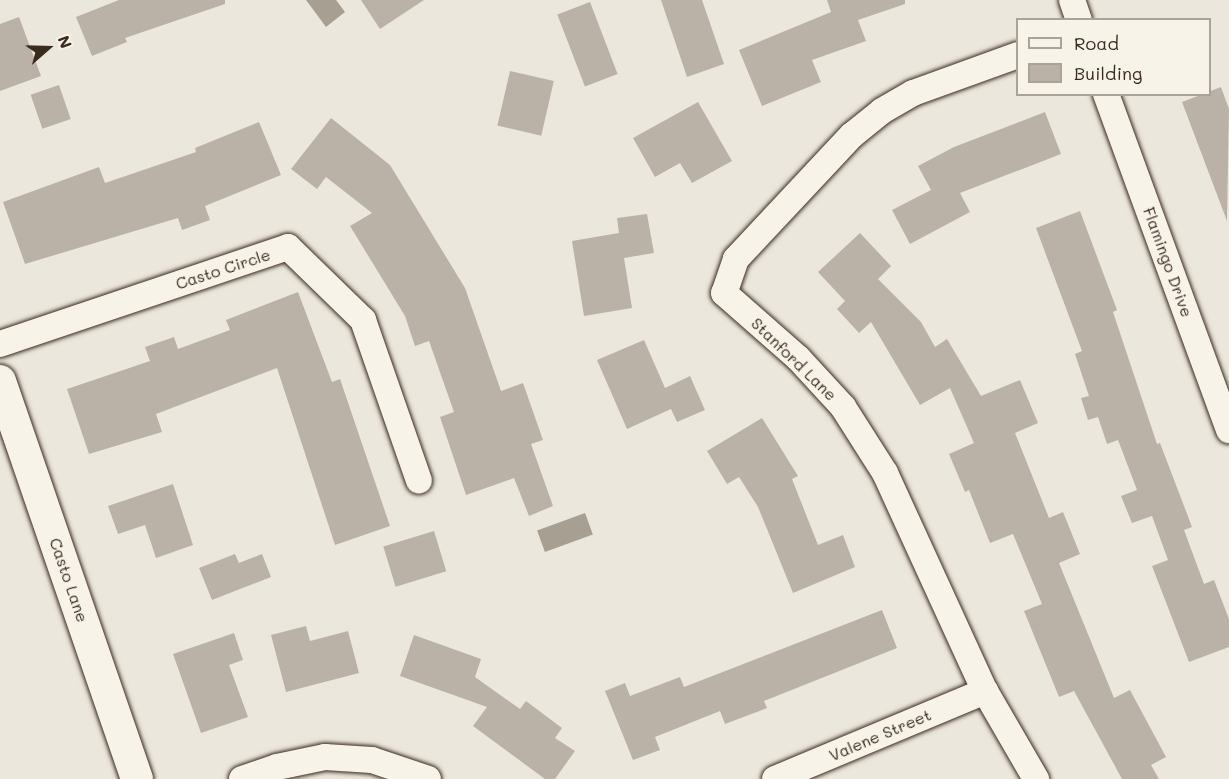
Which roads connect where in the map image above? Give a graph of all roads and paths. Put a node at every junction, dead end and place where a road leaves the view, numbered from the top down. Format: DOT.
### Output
graph roads {
  1 [pos="1072,0"];
  2 [pos="1078,18"];
  3 [pos="1016,55"];
  4 [pos="1107,96"];
  5 [pos="0,344"];
  6 [pos="0,381"];
  7 [pos="1229,430"];
  8 [pos="419,481"];
  9 [pos="986,691"];
  10 [pos="137,779"];
  11 [pos="242,779"];
  12 [pos="428,779"];
  13 [pos="775,779"];
  14 [pos="1036,779"];
  1 -- 2 [label="street"];
  3 -- 9 [label="street, Stanford Lane"];
  4 -- 7 [label="street, Flamingo Drive"];
  5 -- 8 [label="street, Casto Circle"];
  6 -- 10 [label="street, Casto Lane"];
  9 -- 13 [label="street, Valene Street"];
  9 -- 14 [label="street, Stanford Lane"];
  11 -- 12 [label="street"];
}
